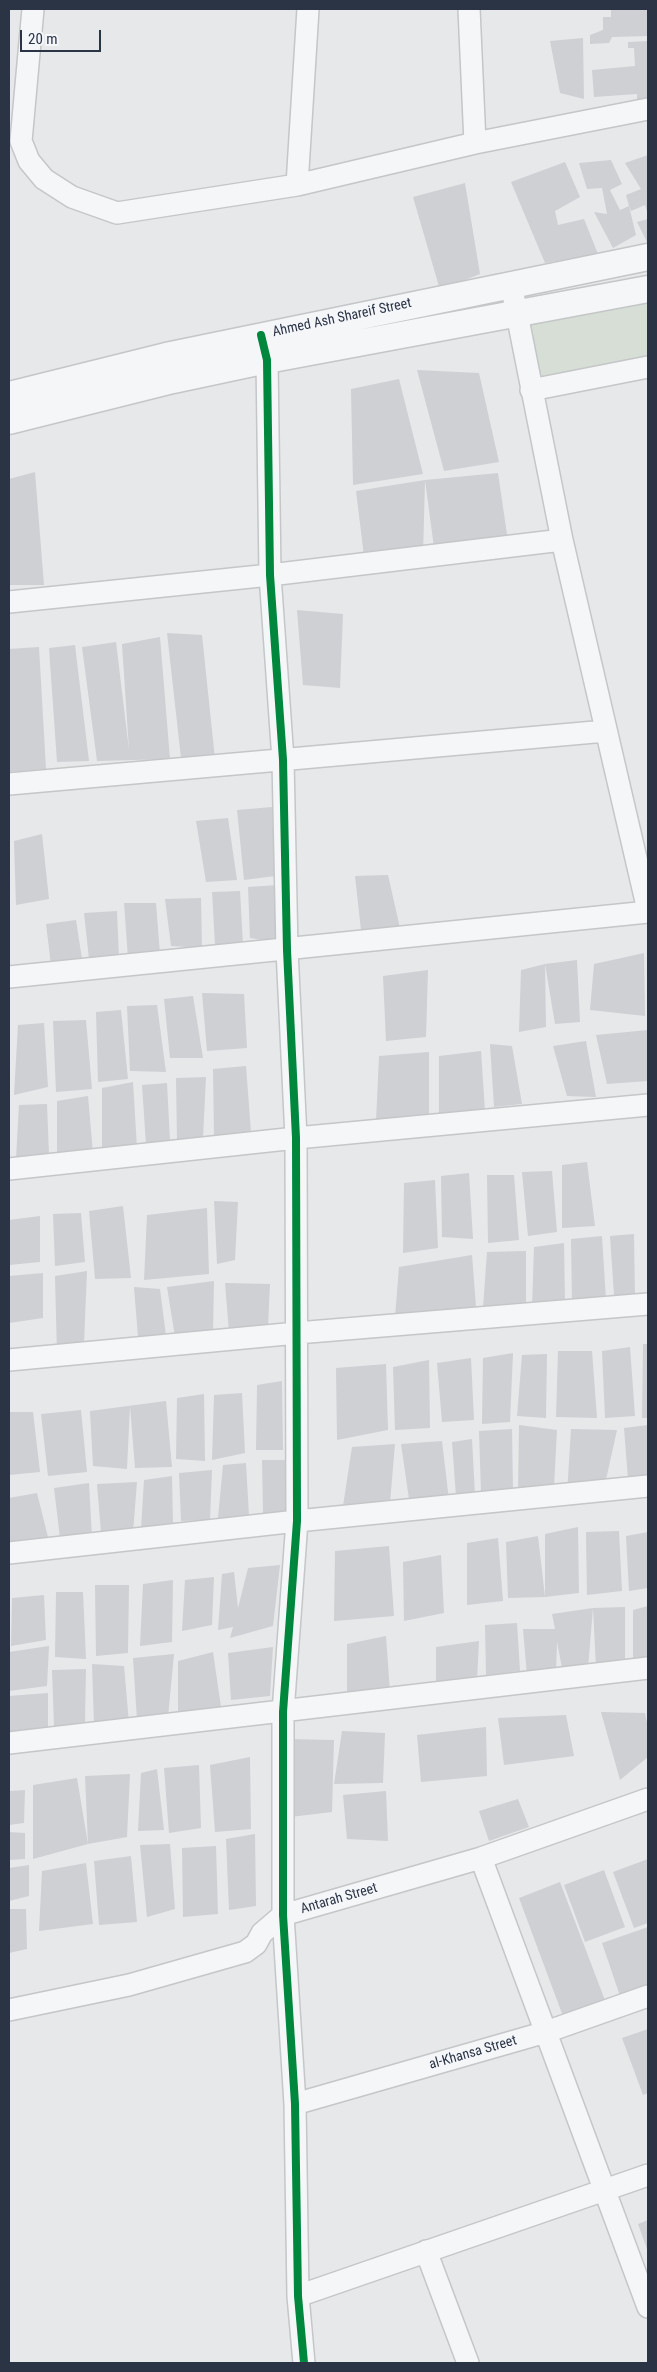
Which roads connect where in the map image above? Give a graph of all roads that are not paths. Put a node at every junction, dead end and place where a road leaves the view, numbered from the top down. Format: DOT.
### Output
graph roads {
  1 [pos="33,9"];
  2 [pos="308,9"];
  3 [pos="469,9"];
  4 [pos="648,109"];
  5 [pos="475,144"];
  6 [pos="297,185"];
  7 [pos="648,257"];
  8 [pos="511,284"];
  9 [pos="648,290"];
  10 [pos="516,314"];
  11 [pos="261,335"];
  12 [pos="267,360"];
  13 [pos="648,367"];
  14 [pos="531,390"];
  15 [pos="9,395"];
  16 [pos="9,422"];
  17 [pos="562,540"];
  18 [pos="270,575"];
  19 [pos="9,602"];
  20 [pos="606,731"];
  21 [pos="283,760"];
  22 [pos="9,784"];
  23 [pos="648,911"];
  24 [pos="287,950"];
  25 [pos="9,977"];
  26 [pos="648,1105"];
  27 [pos="296,1138"];
  28 [pos="9,1169"];
  29 [pos="648,1304"];
  30 [pos="297,1333"];
  31 [pos="9,1360"];
  32 [pos="648,1486"];
  33 [pos="297,1521"];
  34 [pos="9,1553"];
  35 [pos="648,1668"];
  36 [pos="283,1712"];
  37 [pos="9,1743"];
  38 [pos="648,1799"];
  39 [pos="481,1858"];
  40 [pos="283,1915"];
  41 [pos="648,1996"];
  42 [pos="9,2010"];
  43 [pos="546,2032"];
  44 [pos="295,2104"];
  45 [pos="648,2174"];
  46 [pos="604,2191"];
  47 [pos="426,2251"];
  48 [pos="298,2296"];
  49 [pos="648,2307"];
  50 [pos="304,2363"];
  51 [pos="468,2363"];
  1 -- 6 [label="street"];
  2 -- 6 [label="street"];
  3 -- 5 [label="street"];
  4 -- 5 [label="street"];
  5 -- 6 [label="street"];
  7 -- 8 [label="street, Ahmed Ash Shareif Street"];
  8 -- 10 [label="street"];
  8 -- 11 [label="street, Ahmed Ash Shareif Street"];
  9 -- 10 [label="street, Ahmed Ash Shareif Street"];
  10 -- 12 [label="street, Ahmed Ash Shareif Street"];
  10 -- 14 [label="street"];
  11 -- 12 [label="street"];
  11 -- 15 [label="street, Ahmed Ash Shareif Street"];
  12 -- 16 [label="street, Ahmed Ash Shareif Street"];
  12 -- 18 [label="street"];
  13 -- 14 [label="street"];
  14 -- 17 [label="street"];
  17 -- 18 [label="street"];
  17 -- 20 [label="street"];
  18 -- 19 [label="street"];
  18 -- 21 [label="street"];
  20 -- 21 [label="street"];
  20 -- 23 [label="street"];
  21 -- 22 [label="street"];
  21 -- 24 [label="street"];
  23 -- 24 [label="street"];
  24 -- 25 [label="street"];
  24 -- 27 [label="street"];
  26 -- 27 [label="street"];
  27 -- 28 [label="street"];
  27 -- 30 [label="street"];
  29 -- 30 [label="street"];
  30 -- 31 [label="street"];
  30 -- 33 [label="street"];
  32 -- 33 [label="street"];
  33 -- 34 [label="street"];
  33 -- 36 [label="street"];
  35 -- 36 [label="street"];
  36 -- 37 [label="street"];
  36 -- 40 [label="street"];
  38 -- 39 [label="street, Antarah Street"];
  39 -- 40 [label="street, Antarah Street"];
  39 -- 43 [label="street"];
  40 -- 42 [label="street, Antarah Street"];
  40 -- 44 [label="street"];
  41 -- 43 [label="street, al-Khansa Street"];
  43 -- 44 [label="street, al-Khansa Street"];
  43 -- 46 [label="street"];
  44 -- 48 [label="street"];
  45 -- 46 [label="street"];
  46 -- 47 [label="street"];
  46 -- 49 [label="street"];
  47 -- 48 [label="street"];
  47 -- 51 [label="street"];
  48 -- 50 [label="street"];
}
